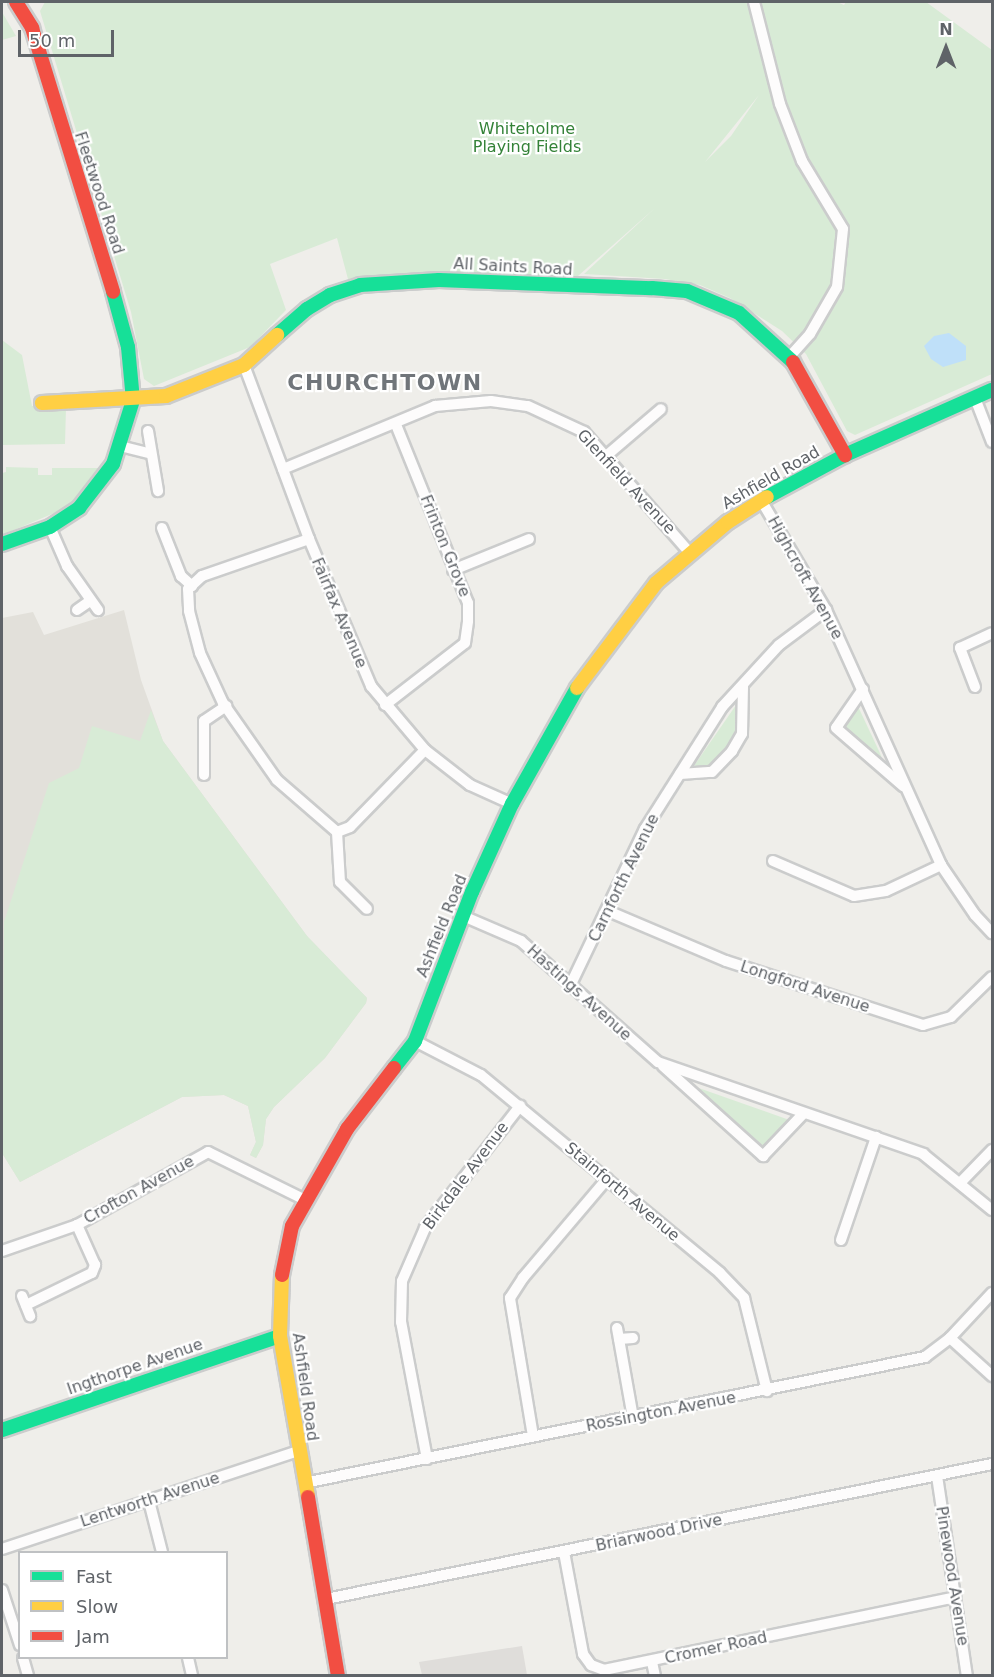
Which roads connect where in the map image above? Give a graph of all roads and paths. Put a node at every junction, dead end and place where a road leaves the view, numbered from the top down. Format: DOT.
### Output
graph roads {
  1 [pos="18,2"];
  2 [pos="754,2"];
  3 [pos="790,356"];
  4 [pos="243,365"];
  5 [pos="993,390"];
  6 [pos="975,398"];
  7 [pos="134,400"];
  8 [pos="42,403"];
  9 [pos="661,409"];
  10 [pos="396,425"];
  11 [pos="148,431"];
  12 [pos="993,442"];
  13 [pos="120,446"];
  14 [pos="151,454"];
  15 [pos="845,455"];
  16 [pos="606,456"];
  17 [pos="283,469"];
  18 [pos="158,491"];
  19 [pos="761,500"];
  20 [pos="50,527"];
  21 [pos="154,536"];
  22 [pos="309,539"];
  23 [pos="529,539"];
  24 [pos="2,544"];
  25 [pos="690,553"];
  26 [pos="453,570"];
  27 [pos="192,586"];
  28 [pos="90,600"];
  29 [pos="77,610"];
  30 [pos="99,610"];
  31 [pos="826,610"];
  32 [pos="993,633"];
  33 [pos="743,686"];
  34 [pos="975,687"];
  35 [pos="863,689"];
  36 [pos="385,705"];
  37 [pos="226,706"];
  38 [pos="425,750"];
  39 [pos="680,774"];
  40 [pos="204,775"];
  41 [pos="906,788"];
  42 [pos="512,804"];
  43 [pos="337,832"];
  44 [pos="774,861"];
  45 [pos="941,865"];
  46 [pos="368,909"];
  47 [pos="608,911"];
  48 [pos="463,916"];
  49 [pos="993,933"];
  50 [pos="993,977"];
  51 [pos="571,984"];
  52 [pos="415,1041"];
  53 [pos="658,1062"];
  54 [pos="520,1106"];
  55 [pos="804,1113"];
  56 [pos="876,1137"];
  57 [pos="993,1150"];
  58 [pos="607,1179"];
  59 [pos="961,1182"];
  60 [pos="305,1200"];
  61 [pos="993,1210"];
  62 [pos="77,1225"];
  63 [pos="841,1240"];
  64 [pos="2,1251"];
  65 [pos="993,1293"];
  66 [pos="26,1306"];
  67 [pos="280,1336"];
  68 [pos="633,1338"];
  69 [pos="950,1338"];
  70 [pos="993,1376"];
  71 [pos="767,1391"];
  72 [pos="633,1418"];
  73 [pos="2,1430"];
  74 [pos="533,1436"];
  75 [pos="298,1451"];
  76 [pos="427,1459"];
  77 [pos="993,1464"];
  78 [pos="937,1476"];
  79 [pos="304,1483"];
  80 [pos="149,1501"];
  81 [pos="2,1549"];
  82 [pos="162,1551"];
  83 [pos="564,1552"];
  84 [pos="2,1590"];
  85 [pos="956,1597"];
  86 [pos="326,1599"];
  87 [pos="18,1639"];
  88 [pos="23,1659"];
  89 [pos="188,1659"];
  90 [pos="652,1662"];
  91 [pos="28,1676"];
  92 [pos="192,1676"];
  93 [pos="338,1676"];
  94 [pos="655,1676"];
  95 [pos="967,1676"];
  1 -- 7 [label="street, Fleetwood Road"];
  2 -- 3 [label="street"];
  3 -- 4 [label="street, All Saints Road"];
  3 -- 15 [label="street, All Saints Road"];
  4 -- 7 [label="street, All Saints Road"];
  4 -- 17 [label="street, Fairfax Avenue"];
  5 -- 6 [label="street, Ashfield Road"];
  6 -- 12 [label="street"];
  6 -- 15 [label="street, Ashfield Road"];
  7 -- 8 [label="street, All Saints Road"];
  7 -- 13 [label="street"];
  9 -- 16 [label="street"];
  10 -- 16 [label="street, Glenfield Avenue"];
  10 -- 17 [label="street, Glenfield Avenue"];
  10 -- 26 [label="street, Frinton Grove"];
  11 -- 14 [label="street"];
  13 -- 14 [label="street"];
  13 -- 20 [label="street"];
  14 -- 18 [label="street"];
  15 -- 19 [label="street, Ashfield Road"];
  16 -- 25 [label="street, Glenfield Avenue"];
  17 -- 22 [label="street, Fairfax Avenue"];
  19 -- 25 [label="street, Ashfield Road"];
  19 -- 31 [label="street, Highcroft Avenue"];
  20 -- 24 [label="street"];
  20 -- 28 [label="street"];
  21 -- 27 [label="street"];
  22 -- 27 [label="street"];
  22 -- 36 [label="street, Fairfax Avenue"];
  23 -- 26 [label="street"];
  25 -- 42 [label="street, Ashfield Road"];
  26 -- 36 [label="street, Frinton Grove"];
  27 -- 37 [label="street"];
  28 -- 29 [label="street"];
  28 -- 30 [label="street"];
  31 -- 33 [label="street, Carnforth Avenue"];
  31 -- 35 [label="street, Highcroft Avenue"];
  32 -- 34 [label="street"];
  33 -- 39 [label="street, Carnforth Avenue"];
  33 -- 39 [label="street"];
  35 -- 41 [label="street, Highcroft Avenue"];
  35 -- 41 [label="street, Highcroft Avenue"];
  36 -- 38 [label="street, Fairfax Avenue"];
  37 -- 40 [label="street"];
  37 -- 43 [label="street"];
  38 -- 42 [label="street, Fairfax Avenue"];
  38 -- 43 [label="street"];
  39 -- 47 [label="street, Carnforth Avenue"];
  41 -- 45 [label="street, Highcroft Avenue"];
  42 -- 48 [label="street, Ashfield Road"];
  43 -- 46 [label="street"];
  44 -- 45 [label="street"];
  45 -- 49 [label="street, Highcroft Avenue"];
  47 -- 50 [label="street, Longford Avenue"];
  47 -- 51 [label="street, Carnforth Avenue"];
  48 -- 51 [label="street, Hastings Avenue"];
  48 -- 52 [label="street, Ashfield Road"];
  51 -- 53 [label="street, Hastings Avenue"];
  52 -- 54 [label="street, Stainforth Avenue"];
  52 -- 60 [label="street, Ashfield Road"];
  53 -- 55 [label="street, Hastings Avenue"];
  53 -- 55 [label="street, Hastings Avenue"];
  54 -- 58 [label="street, Stainforth Avenue"];
  54 -- 76 [label="street, Birkdale Avenue"];
  55 -- 56 [label="street, Hastings Avenue"];
  56 -- 59 [label="street, Hastings Avenue"];
  56 -- 63 [label="street"];
  57 -- 59 [label="street"];
  58 -- 71 [label="street, Stainforth Avenue"];
  58 -- 74 [label="street"];
  59 -- 61 [label="street, Hastings Avenue"];
  60 -- 62 [label="street, Crofton Avenue"];
  60 -- 67 [label="street, Ashfield Road"];
  62 -- 64 [label="street, Crofton Avenue"];
  62 -- 66 [label="street"];
  65 -- 69 [label="street, Rossington Avenue"];
  67 -- 73 [label="street, Ingthorpe Avenue"];
  67 -- 75 [label="street, Ashfield Road"];
  68 -- 72 [label="street"];
  69 -- 70 [label="street"];
  69 -- 71 [label="street, Rossington Avenue"];
  71 -- 72 [label="street, Rossington Avenue"];
  72 -- 74 [label="street, Rossington Avenue"];
  74 -- 76 [label="street, Rossington Avenue"];
  75 -- 79 [label="street, Ashfield Road"];
  75 -- 80 [label="street, Lentworth Avenue"];
  76 -- 79 [label="street, Rossington Avenue"];
  77 -- 78 [label="street, Briarwood Drive"];
  78 -- 83 [label="street, Briarwood Drive"];
  78 -- 85 [label="street, Pinewood Avenue"];
  79 -- 86 [label="street, Ashfield Road"];
  80 -- 81 [label="street, Lentworth Avenue"];
  80 -- 82 [label="street"];
  83 -- 86 [label="street, Briarwood Drive"];
  83 -- 90 [label="street, Cromer Road"];
  84 -- 87 [label="street"];
  85 -- 90 [label="street, Cromer Road"];
  85 -- 95 [label="street, Pinewood Avenue"];
  86 -- 93 [label="street, Ashfield Road"];
  88 -- 91 [label="street"];
  89 -- 92 [label="street"];
  90 -- 94 [label="street"];
}
